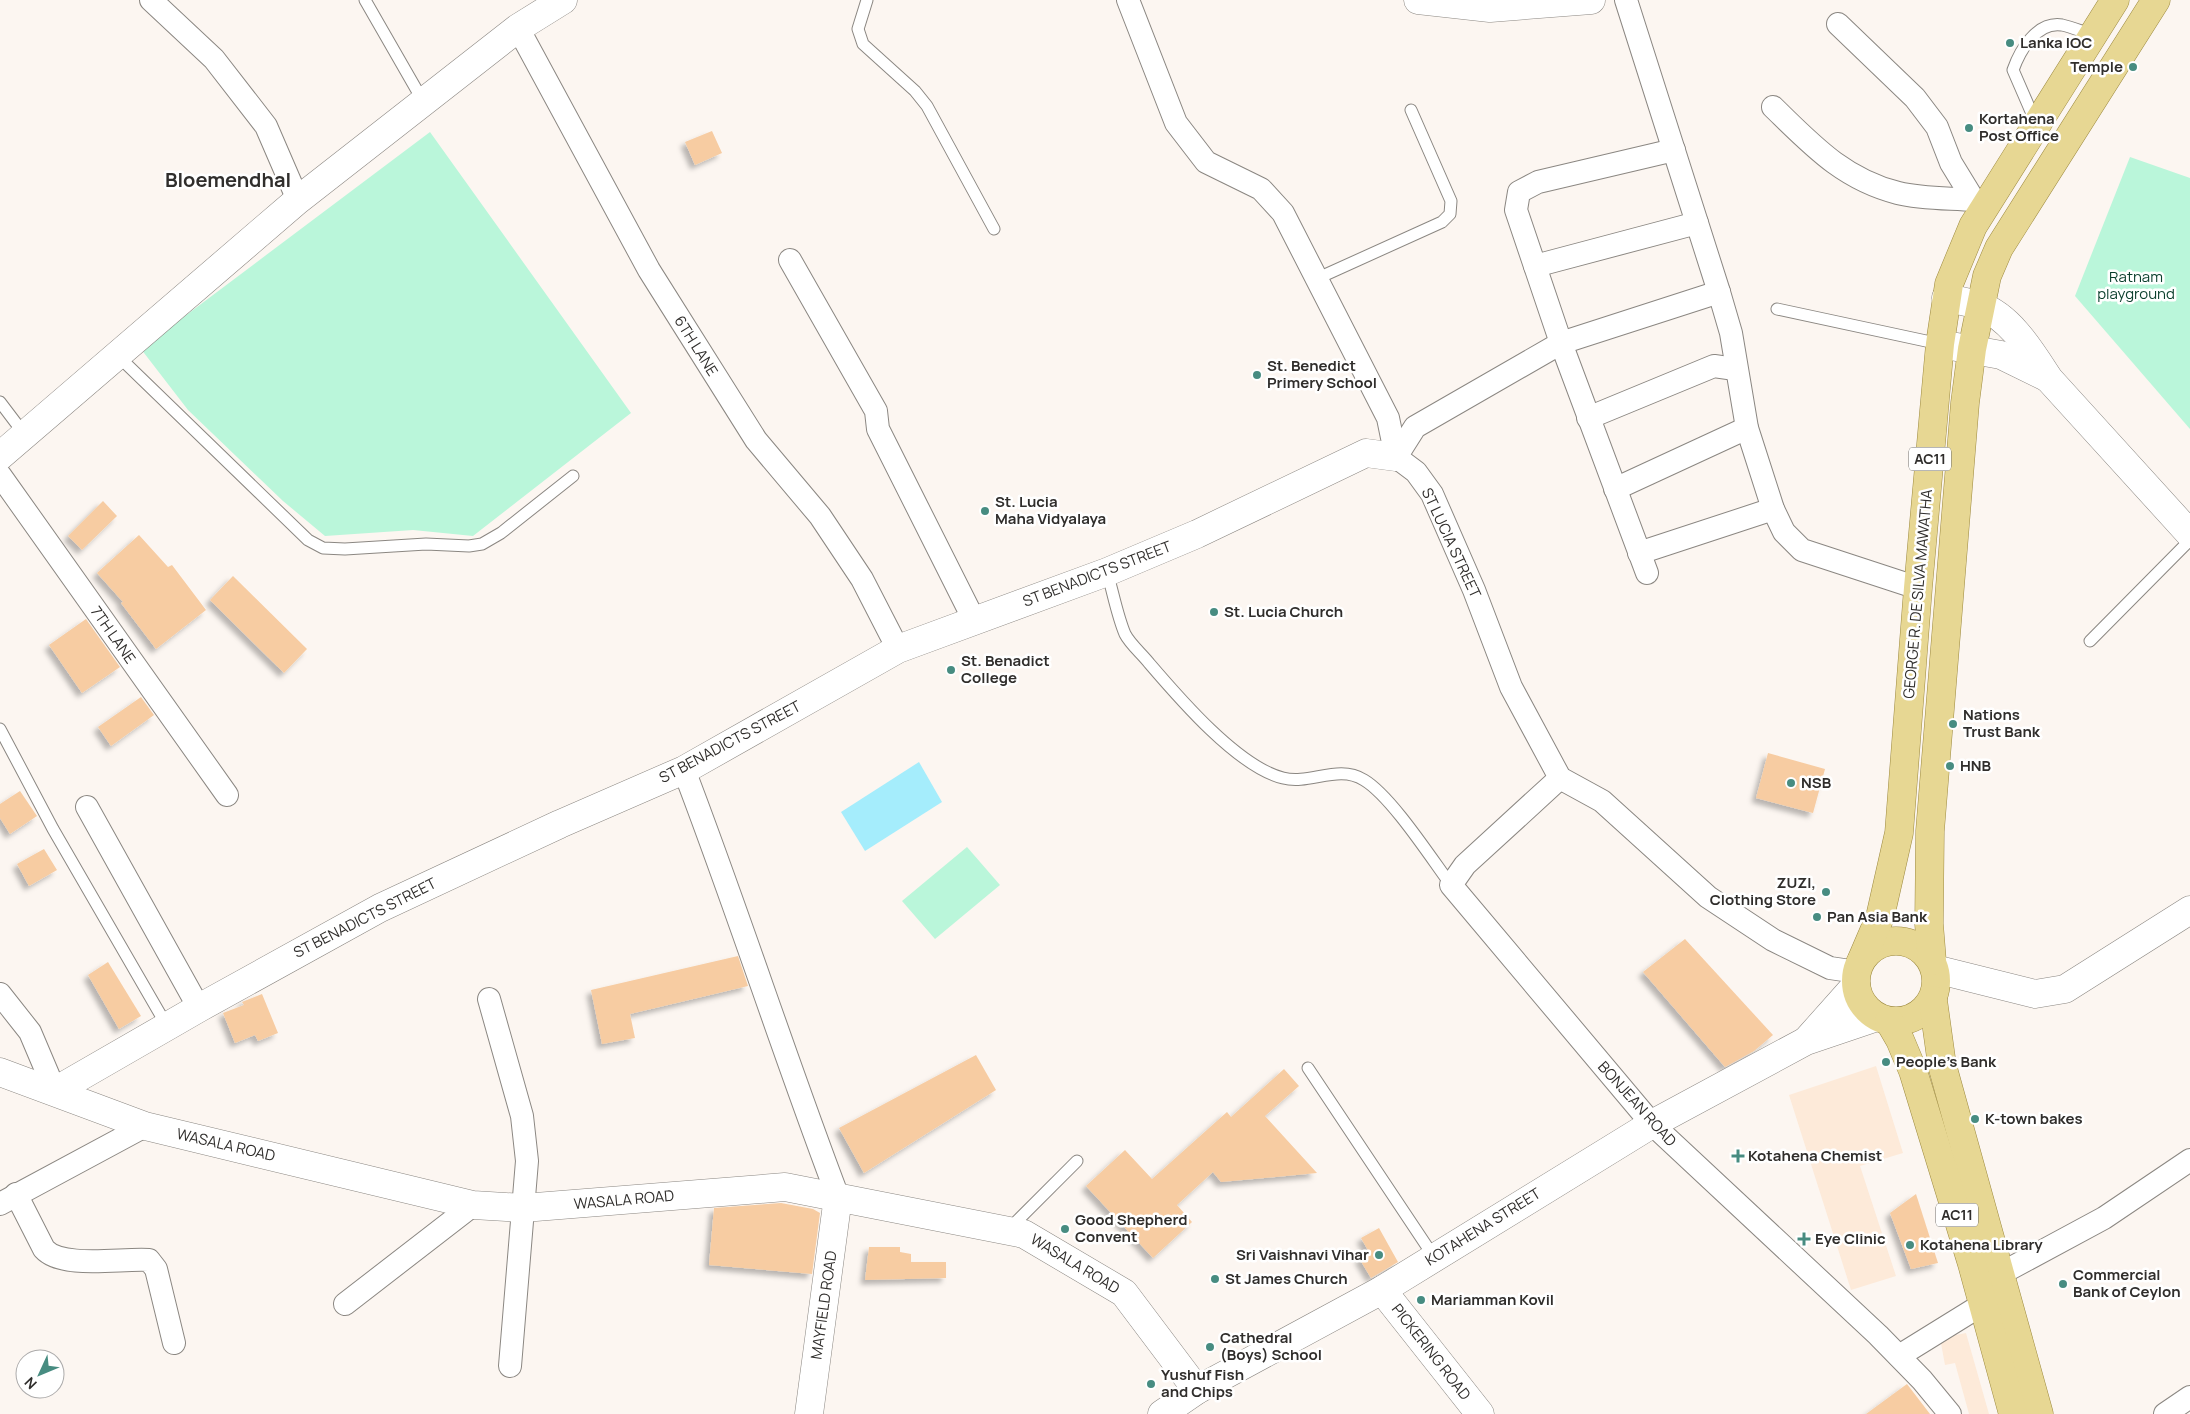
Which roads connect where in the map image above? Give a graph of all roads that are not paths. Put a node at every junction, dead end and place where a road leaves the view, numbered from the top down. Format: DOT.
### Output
graph roads {
  1 [pos="151,0"];
  2 [pos="365,0"];
  3 [pos="563,0"];
  4 [pos="867,0"];
  5 [pos="1128,0"];
  6 [pos="1418,0"];
  7 [pos="1591,0"];
  8 [pos="1626,0"];
  9 [pos="2115,0"];
  10 [pos="2156,0"];
  11 [pos="1542,2"];
  12 [pos="1838,24"];
  13 [pos="518,28"];
  14 [pos="2093,35"];
  15 [pos="423,101"];
  16 [pos="1773,107"];
  17 [pos="1411,110"];
  18 [pos="2037,124"];
  19 [pos="1674,150"];
  20 [pos="298,200"];
  21 [pos="1978,206"];
  22 [pos="1697,223"];
  23 [pos="994,229"];
  24 [pos="790,260"];
  25 [pos="1535,266"];
  26 [pos="1316,280"];
  27 [pos="1719,292"];
  28 [pos="1946,298"];
  29 [pos="1981,306"];
  30 [pos="1777,309"];
  31 [pos="1560,343"];
  32 [pos="1940,344"];
  33 [pos="1972,349"];
  34 [pos="117,355"];
  35 [pos="1735,368"];
  36 [pos="2049,379"];
  37 [pos="0,402"];
  38 [pos="1588,418"];
  39 [pos="1747,428"];
  40 [pos="25,434"];
  41 [pos="0,456"];
  42 [pos="1396,457"];
  43 [pos="0,475"];
  44 [pos="573,476"];
  45 [pos="1615,489"];
  46 [pos="1773,509"];
  47 [pos="2190,534"];
  48 [pos="2190,540"];
  49 [pos="1107,572"];
  50 [pos="1918,588"];
  51 [pos="974,620"];
  52 [pos="2090,641"];
  53 [pos="898,649"];
  54 [pos="0,729"];
  55 [pos="684,770"];
  56 [pos="1560,778"];
  57 [pos="227,795"];
  58 [pos="87,807"];
  59 [pos="1451,885"];
  60 [pos="2190,910"];
  61 [pos="1933,965"];
  62 [pos="1858,972"];
  63 [pos="0,994"];
  64 [pos="489,1000"];
  65 [pos="1933,1000"];
  66 [pos="198,1008"];
  67 [pos="1883,1019"];
  68 [pos="167,1026"];
  69 [pos="1806,1041"];
  70 [pos="1308,1068"];
  71 [pos="0,1072"];
  72 [pos="55,1091"];
  73 [pos="1652,1124"];
  74 [pos="145,1126"];
  75 [pos="2190,1160"];
  76 [pos="1077,1161"];
  77 [pos="838,1196"];
  78 [pos="8,1199"];
  79 [pos="472,1205"];
  80 [pos="523,1208"];
  81 [pos="1008,1231"];
  82 [pos="1434,1257"];
  83 [pos="2000,1274"];
  84 [pos="1382,1290"];
  85 [pos="345,1304"];
  86 [pos="1983,1304"];
  87 [pos="174,1343"];
  88 [pos="1899,1356"];
  89 [pos="510,1366"];
  90 [pos="1197,1390"];
  91 [pos="2190,1397"];
  92 [pos="810,1414"];
  93 [pos="1162,1414"];
  94 [pos="1480,1414"];
  95 [pos="1950,1414"];
  96 [pos="2013,1414"];
  97 [pos="2039,1414"];
  98 [pos="2165,1414"];
  1 -- 20 [label="street"];
  2 -- 15 [label="lane"];
  3 -- 13 [label="street"];
  4 -- 23 [label="lane"];
  5 -- 26 [label="street"];
  6 -- 11 [label="street"];
  7 -- 11 [label="street"];
  8 -- 19 [label="street"];
  9 -- 14 [label="main road, GEORGE R. DE SILVA MAWATHA / AC11"];
  10 -- 29 [label="main road, GEORGE R. DE SILVA MAWATHA / AC11"];
  12 -- 21 [label="street"];
  13 -- 15 [label="street"];
  13 -- 53 [label="street, 6TH LANE"];
  14 -- 18 [label="main road, GEORGE R. DE SILVA MAWATHA / AC11"];
  14 -- 18 [label="lane"];
  15 -- 20 [label="street"];
  16 -- 21 [label="street"];
  17 -- 26 [label="lane"];
  18 -- 21 [label="main road, GEORGE R. DE SILVA MAWATHA / AC11"];
  19 -- 22 [label="street"];
  19 -- 25 [label="street"];
  20 -- 34 [label="street"];
  21 -- 28 [label="main road, GEORGE R. DE SILVA MAWATHA / AC11"];
  22 -- 25 [label="street"];
  22 -- 27 [label="street"];
  24 -- 51 [label="street"];
  25 -- 31 [label="street"];
  26 -- 42 [label="street"];
  27 -- 31 [label="street"];
  27 -- 35 [label="street"];
  28 -- 29 [label="street"];
  28 -- 32 [label="main road, GEORGE R. DE SILVA MAWATHA / AC11"];
  29 -- 33 [label="main road, GEORGE R. DE SILVA MAWATHA / AC11"];
  29 -- 36 [label="street"];
  30 -- 32 [label="lane"];
  31 -- 38 [label="street"];
  31 -- 42 [label="street"];
  32 -- 33 [label="street"];
  32 -- 50 [label="main road, GEORGE R. DE SILVA MAWATHA / AC11"];
  33 -- 36 [label="street"];
  33 -- 61 [label="main road, GEORGE R. DE SILVA MAWATHA / AC11"];
  34 -- 40 [label="street"];
  34 -- 44 [label="lane"];
  35 -- 38 [label="street"];
  35 -- 39 [label="street"];
  36 -- 47 [label="street"];
  37 -- 40 [label="lane"];
  38 -- 45 [label="street"];
  39 -- 45 [label="street"];
  39 -- 46 [label="street"];
  40 -- 41 [label="street"];
  42 -- 49 [label="street, ST BENADICTS STREET"];
  42 -- 56 [label="street, ST LUCIA STREET"];
  43 -- 57 [label="street, 7TH LANE"];
  45 -- 46 [label="street"];
  46 -- 50 [label="street"];
  48 -- 52 [label="lane"];
  49 -- 51 [label="street, ST BENADICTS STREET"];
  49 -- 59 [label="lane"];
  50 -- 62 [label="main road, GEORGE R. DE SILVA MAWATHA / AC11"];
  51 -- 53 [label="street, ST BENADICTS STREET"];
  53 -- 55 [label="street, ST BENADICTS STREET"];
  54 -- 68 [label="lane"];
  55 -- 66 [label="street, ST BENADICTS STREET"];
  55 -- 77 [label="street"];
  56 -- 59 [label="street"];
  56 -- 62 [label="street"];
  58 -- 66 [label="street"];
  59 -- 73 [label="street, BONJEAN ROAD"];
  60 -- 61 [label="street"];
  61 -- 62 [label="main road"];
  61 -- 65 [label="main road"];
  62 -- 67 [label="main road"];
  62 -- 69 [label="street, KOTAHENA STREET"];
  63 -- 72 [label="street"];
  64 -- 80 [label="street"];
  65 -- 67 [label="main road"];
  65 -- 83 [label="main road, AC11"];
  66 -- 68 [label="street, ST BENADICTS STREET"];
  67 -- 69 [label="street, KOTAHENA STREET"];
  67 -- 86 [label="main road, AC11"];
  68 -- 72 [label="street, ST BENADICTS STREET"];
  69 -- 73 [label="street, KOTAHENA STREET"];
  70 -- 82 [label="lane"];
  71 -- 72 [label="street, WASALA ROAD"];
  72 -- 74 [label="street, WASALA ROAD"];
  73 -- 82 [label="street, KOTAHENA STREET"];
  73 -- 88 [label="street, BONJEAN ROAD"];
  74 -- 78 [label="street"];
  74 -- 79 [label="street, WASALA ROAD"];
  75 -- 83 [label="street"];
  76 -- 81 [label="lane"];
  77 -- 80 [label="street, WASALA ROAD"];
  77 -- 81 [label="street, WASALA ROAD"];
  77 -- 92 [label="street, MAYFIELD ROAD"];
  78 -- 87 [label="street"];
  79 -- 80 [label="street, WASALA ROAD"];
  79 -- 85 [label="street"];
  80 -- 89 [label="street"];
  81 -- 90 [label="street, WASALA ROAD"];
  82 -- 84 [label="street, KOTAHENA STREET"];
  83 -- 97 [label="main road, AC11"];
  84 -- 90 [label="street, KOTAHENA STREET"];
  84 -- 94 [label="street, PICKERING ROAD"];
  86 -- 88 [label="street"];
  86 -- 96 [label="main road, AC11"];
  88 -- 95 [label="street, BONJEAN ROAD"];
  90 -- 93 [label="street, KOTAHENA STREET"];
  91 -- 98 [label="street"];
}
